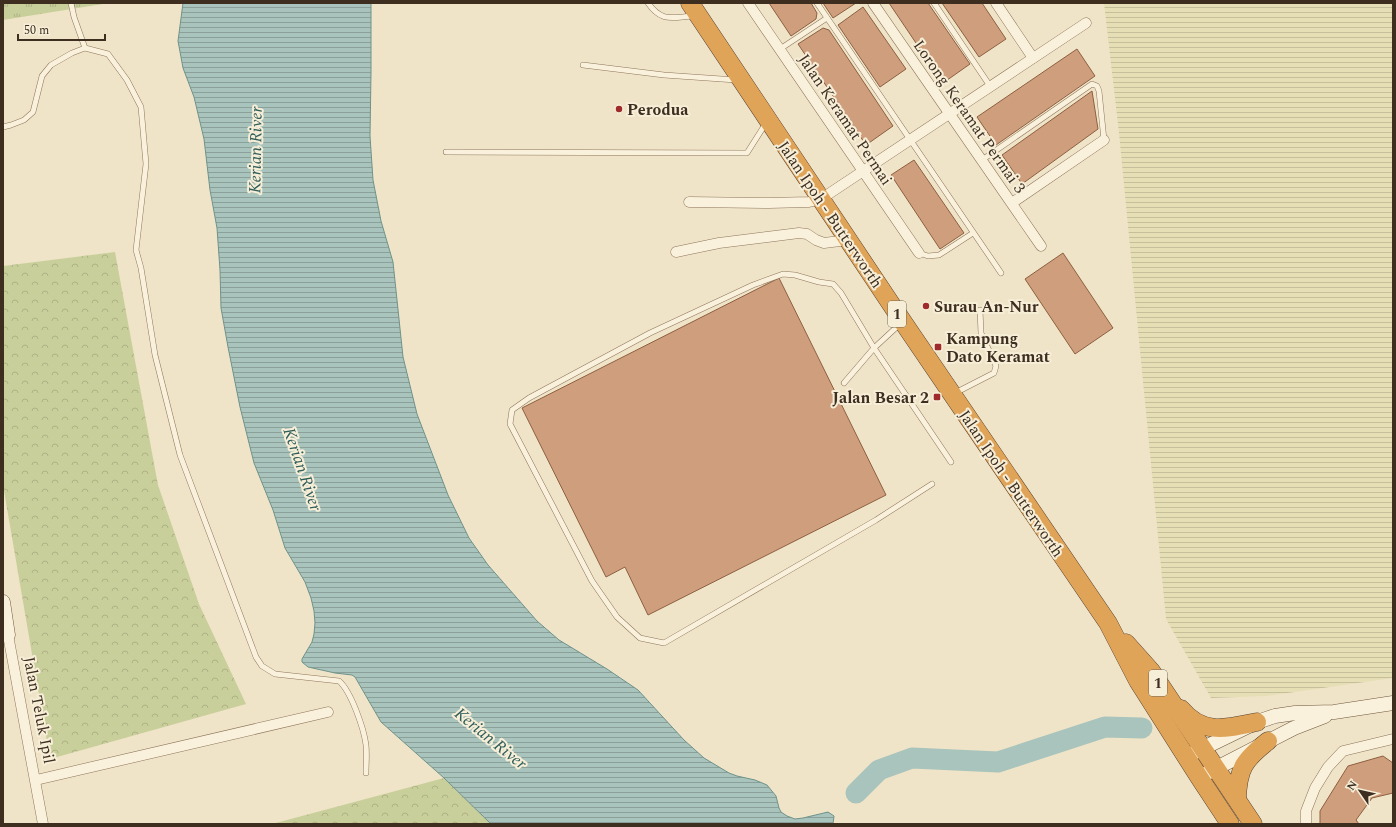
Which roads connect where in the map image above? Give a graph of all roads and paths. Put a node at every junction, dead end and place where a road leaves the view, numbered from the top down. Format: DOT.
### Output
graph roads {
  1 [pos="72,3"];
  2 [pos="648,3"];
  3 [pos="748,3"];
  4 [pos="817,3"];
  5 [pos="873,3"];
  6 [pos="934,3"];
  7 [pos="996,3"];
  8 [pos="694,10"];
  9 [pos="827,18"];
  10 [pos="1086,23"];
  11 [pos="85,48"];
  12 [pos="780,49"];
  13 [pos="1033,58"];
  14 [pos="583,65"];
  15 [pos="741,80"];
  16 [pos="990,86"];
  17 [pos="950,113"];
  18 [pos="768,120"];
  19 [pos="3,127"];
  20 [pos="910,140"];
  21 [pos="1104,140"];
  22 [pos="446,152"];
  23 [pos="982,160"];
  24 [pos="863,171"];
  25 [pos="820,199"];
  26 [pos="689,202"];
  27 [pos="1012,203"];
  28 [pos="973,233"];
  29 [pos="848,240"];
  30 [pos="1041,246"];
  31 [pos="676,252"];
  32 [pos="919,253"];
  33 [pos="1001,273"];
  34 [pos="980,310"];
  35 [pos="903,322"];
  36 [pos="874,348"];
  37 [pos="844,383"];
  38 [pos="952,394"];
  39 [pos="951,462"];
  40 [pos="932,484"];
  41 [pos="3,602"];
  42 [pos="1108,623"];
  43 [pos="6,635"];
  44 [pos="1150,671"];
  45 [pos="1393,704"];
  46 [pos="328,712"];
  47 [pos="1334,712"];
  48 [pos="1257,722"];
  49 [pos="1393,739"];
  50 [pos="1268,740"];
  51 [pos="1202,748"];
  52 [pos="1185,757"];
  53 [pos="1216,768"];
  54 [pos="366,773"];
  55 [pos="1199,777"];
  56 [pos="36,780"];
  57 [pos="1237,799"];
  58 [pos="43,824"];
  59 [pos="1230,824"];
  60 [pos="1253,824"];
  61 [pos="1306,824"];
  1 -- 11 [label="lane"];
  2 -- 8 [label="lane"];
  3 -- 12 [label="street, Jalan Keramat Permai"];
  4 -- 9 [label="lane"];
  5 -- 17 [label="street, Lorong Keramat Permai 3"];
  6 -- 16 [label="lane"];
  7 -- 13 [label="street"];
  8 -- 15 [label="highway, Jalan Ipoh - Butterworth / 1"];
  9 -- 12 [label="lane"];
  9 -- 20 [label="lane"];
  10 -- 13 [label="street"];
  11 -- 19 [label="lane"];
  11 -- 54 [label="lane"];
  12 -- 24 [label="street, Jalan Keramat Permai"];
  13 -- 16 [label="street"];
  14 -- 15 [label="lane"];
  15 -- 18 [label="highway, Jalan Ipoh - Butterworth / 1"];
  16 -- 17 [label="street"];
  17 -- 20 [label="street"];
  17 -- 23 [label="street, Lorong Keramat Permai 3"];
  18 -- 22 [label="lane"];
  18 -- 25 [label="highway, Jalan Ipoh - Butterworth / 1"];
  20 -- 24 [label="street"];
  20 -- 28 [label="lane"];
  21 -- 23 [label="lane"];
  21 -- 27 [label="street"];
  23 -- 27 [label="street, Lorong Keramat Permai 3"];
  24 -- 25 [label="street"];
  24 -- 32 [label="street, Jalan Keramat Permai"];
  25 -- 26 [label="street"];
  25 -- 29 [label="highway, Jalan Ipoh - Butterworth / 1"];
  27 -- 30 [label="street, Lorong Keramat Permai 3"];
  28 -- 32 [label="lane"];
  28 -- 33 [label="lane"];
  29 -- 31 [label="street"];
  29 -- 35 [label="highway, Jalan Ipoh - Butterworth / 1"];
  34 -- 38 [label="lane"];
  35 -- 36 [label="lane"];
  35 -- 38 [label="highway, Jalan Ipoh - Butterworth / 1"];
  36 -- 37 [label="lane"];
  36 -- 39 [label="lane"];
  36 -- 40 [label="lane"];
  38 -- 42 [label="highway, Jalan Ipoh - Butterworth / 1"];
  41 -- 43 [label="street, Jalan Teluk Ipil"];
  42 -- 44 [label="highway, Jalan Ipoh - Butterworth / 1"];
  42 -- 52 [label="highway, Jalan Ipoh - Butterworth / 1"];
  43 -- 56 [label="street, Jalan Teluk Ipil"];
  44 -- 48 [label="highway"];
  44 -- 51 [label="highway, Jalan Ipoh - Butterworth / 1"];
  45 -- 47 [label="street"];
  46 -- 56 [label="street"];
  47 -- 48 [label="street"];
  47 -- 50 [label="street"];
  48 -- 51 [label="street"];
  49 -- 61 [label="street"];
  50 -- 53 [label="street"];
  50 -- 57 [label="highway"];
  51 -- 52 [label="street"];
  51 -- 53 [label="highway, Jalan Ipoh - Butterworth / 1"];
  52 -- 55 [label="highway, Jalan Ipoh - Butterworth / 1"];
  53 -- 55 [label="street"];
  53 -- 57 [label="highway, Jalan Ipoh - Butterworth / 1"];
  55 -- 59 [label="highway, Jalan Ipoh - Butterworth / 1"];
  56 -- 58 [label="street, Jalan Teluk Ipil"];
  57 -- 60 [label="highway, Jalan Ipoh - Butterworth / 1"];
}
